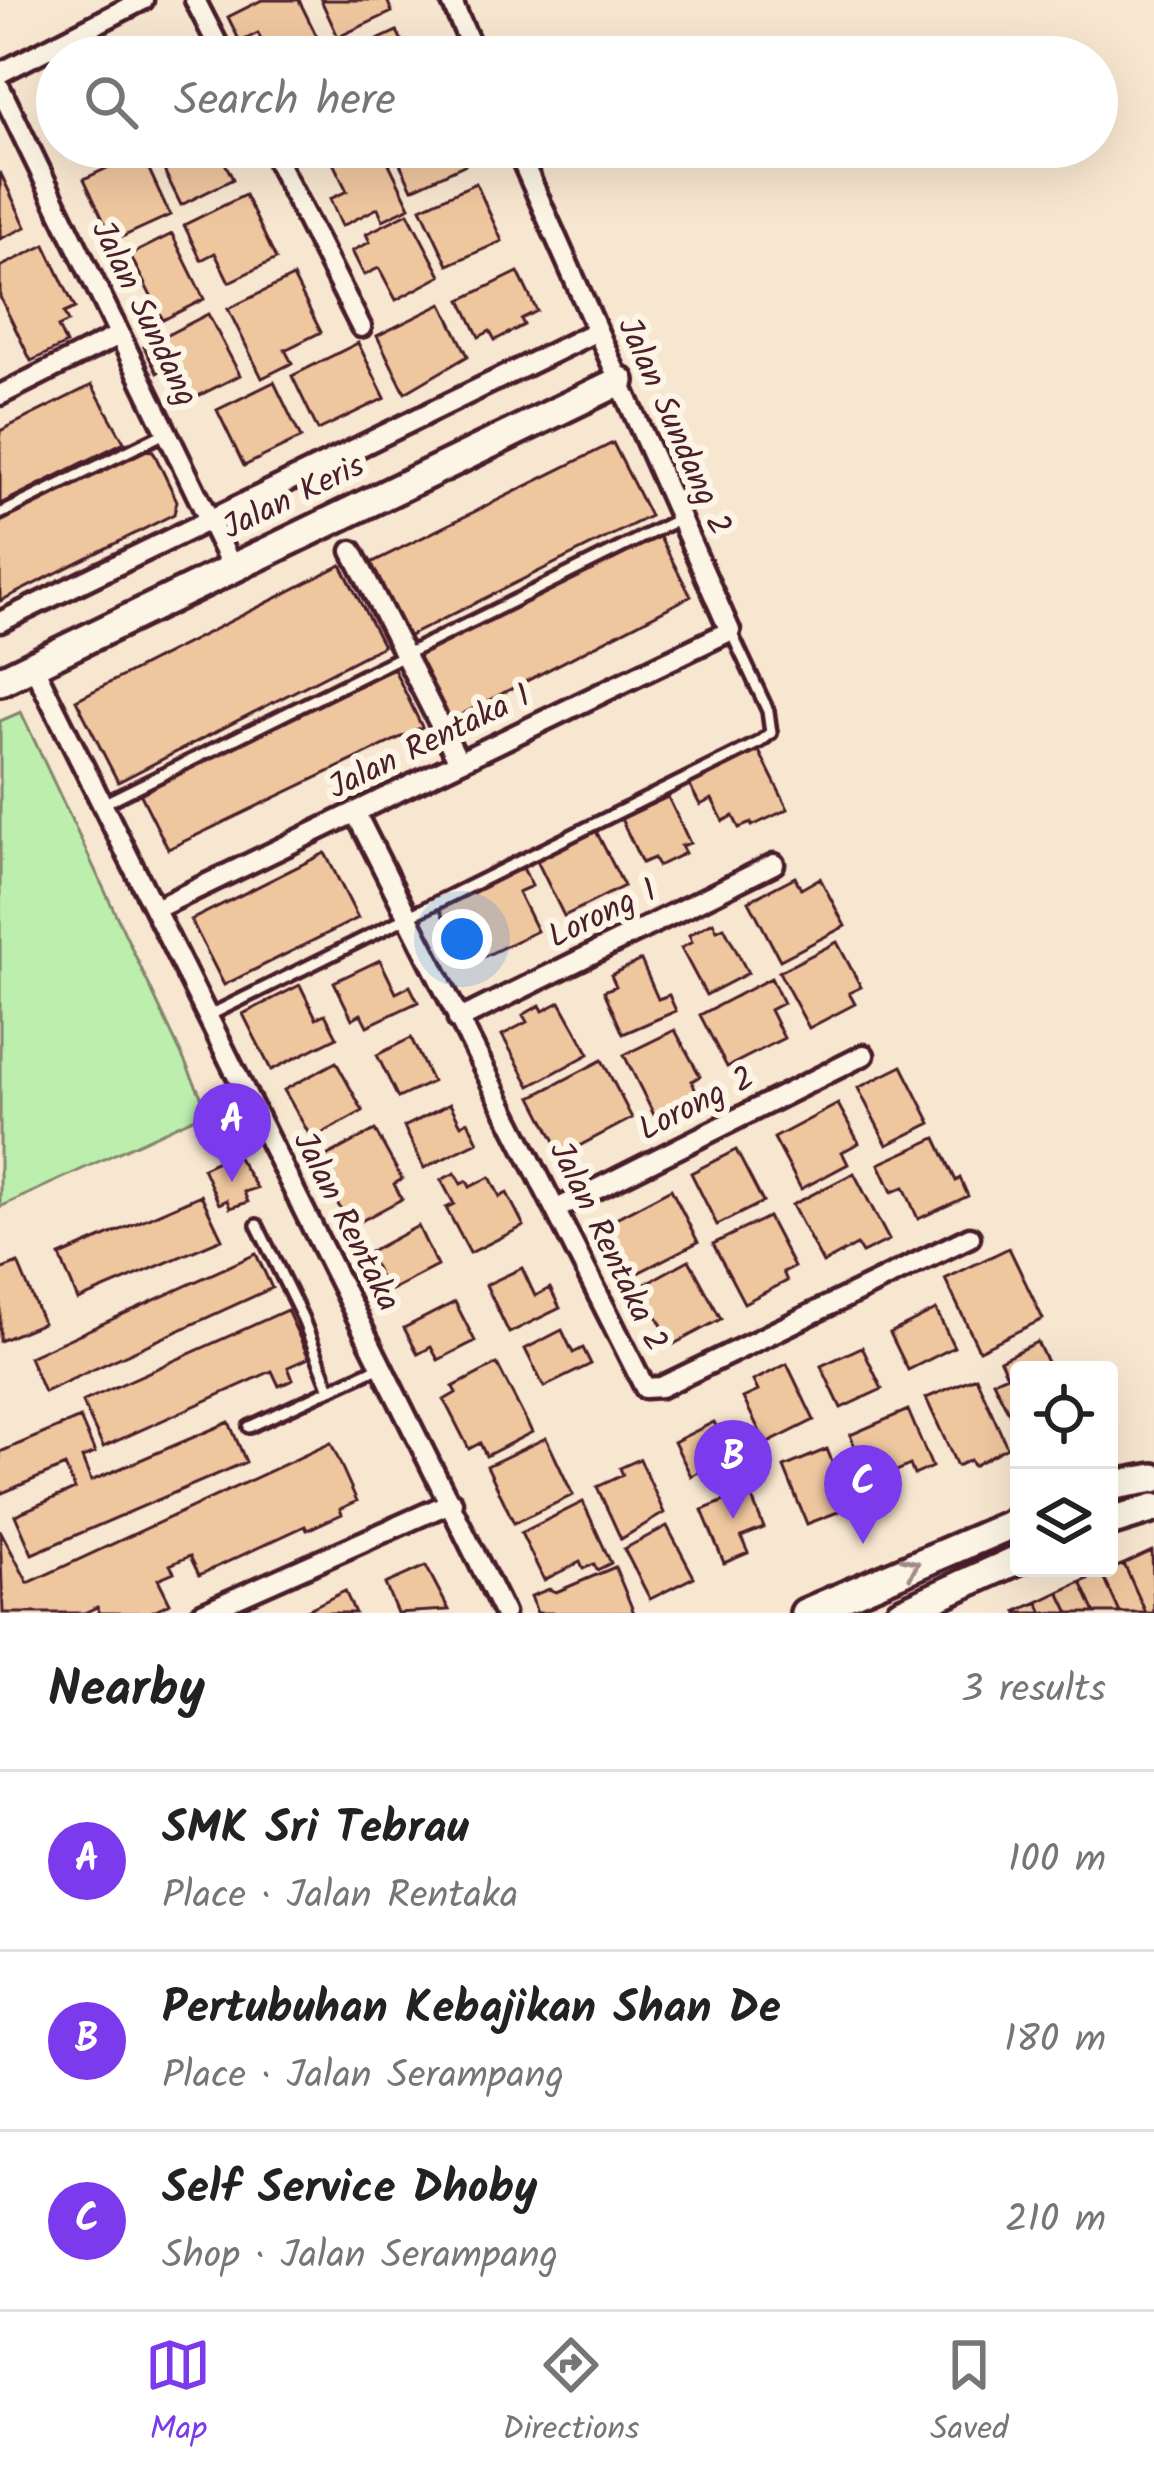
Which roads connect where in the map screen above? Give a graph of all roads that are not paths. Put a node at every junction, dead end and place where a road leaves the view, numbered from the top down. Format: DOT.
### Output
graph roads {
  1 [pos="142,0"];
  2 [pos="195,0"];
  3 [pos="451,0"];
  4 [pos="72,36"];
  5 [pos="213,36"];
  6 [pos="467,36"];
  7 [pos="36,54"];
  8 [pos="0,73"];
  9 [pos="0,88"];
  10 [pos="36,163"];
  11 [pos="39,168"];
  12 [pos="281,168"];
  13 [pos="525,168"];
  14 [pos="361,327"];
  15 [pos="597,331"];
  16 [pos="119,335"];
  17 [pos="620,382"];
  18 [pos="0,395"];
  19 [pos="167,432"];
  20 [pos="0,514"];
  21 [pos="680,518"];
  22 [pos="210,521"];
  23 [pos="352,551"];
  24 [pos="232,567"];
  25 [pos="0,622"];
  26 [pos="730,631"];
  27 [pos="404,656"];
  28 [pos="33,665"];
  29 [pos="0,681"];
  30 [pos="459,762"];
  31 [pos="103,804"];
  32 [pos="356,812"];
  33 [pos="774,864"];
  34 [pos="155,909"];
  35 [pos="407,916"];
  36 [pos="208,1016"];
  37 [pos="458,1020"];
  38 [pos="864,1054"];
  39 [pos="556,1209"];
  40 [pos="256,1226"];
  41 [pos="970,1237"];
  42 [pos="383,1365"];
  43 [pos="330,1389"];
  44 [pos="250,1427"];
  45 [pos="1154,1478"];
  46 [pos="1118,1484"];
  47 [pos="452,1502"];
  48 [pos="1154,1508"];
  49 [pos="1118,1519"];
  50 [pos="1010,1525"];
  51 [pos="1010,1563"];
  52 [pos="202,1613"];
  53 [pos="503,1613"];
  54 [pos="805,1613"];
  55 [pos="900,1613"];
  1 -- 4 [label="street"];
  2 -- 5 [label="street"];
  3 -- 6 [label="street"];
  7 -- 8 [label="street"];
  9 -- 10 [label="street, Jalan Sundang"];
  11 -- 16 [label="street, Jalan Sundang"];
  12 -- 14 [label="street"];
  13 -- 15 [label="street, Jalan Sundang 2"];
  15 -- 17 [label="street, Jalan Sundang 2"];
  15 -- 22 [label="street"];
  16 -- 18 [label="street"];
  16 -- 19 [label="street, Jalan Sundang"];
  17 -- 21 [label="street, Jalan Sundang 2"];
  17 -- 24 [label="street, Jalan Keris"];
  19 -- 20 [label="lane"];
  19 -- 22 [label="street, Jalan Sundang"];
  21 -- 26 [label="street, Jalan Sundang 2"];
  21 -- 27 [label="lane"];
  22 -- 24 [label="street, Jalan Sundang"];
  22 -- 25 [label="street"];
  23 -- 27 [label="street"];
  24 -- 28 [label="street, Jalan Keris"];
  26 -- 30 [label="street, Jalan Rentaka 1"];
  26 -- 35 [label="lane, Jalan Sundang 2"];
  27 -- 30 [label="street"];
  27 -- 31 [label="lane"];
  28 -- 29 [label="street, Jalan Keris"];
  28 -- 31 [label="street, Jalan Rentaka"];
  30 -- 32 [label="street, Jalan Rentaka 1"];
  31 -- 34 [label="street, Jalan Rentaka"];
  32 -- 34 [label="street, Jalan Rentaka 1"];
  32 -- 35 [label="street, Jalan Rentaka 2"];
  33 -- 37 [label="street, Lorong 1"];
  34 -- 36 [label="street, Jalan Rentaka"];
  35 -- 36 [label="lane"];
  35 -- 37 [label="street, Jalan Rentaka 2"];
  36 -- 42 [label="street, Jalan Rentaka"];
  37 -- 39 [label="street, Jalan Rentaka 2"];
  38 -- 39 [label="street, Lorong 2"];
  39 -- 41 [label="street, Jalan Rentaka 2"];
  40 -- 43 [label="lane"];
  42 -- 43 [label="lane"];
  42 -- 47 [label="street, Jalan Rentaka"];
  43 -- 44 [label="lane"];
  45 -- 46 [label="street"];
  47 -- 52 [label="street"];
  47 -- 53 [label="street, Jalan Rentaka"];
  48 -- 49 [label="street"];
  54 -- 50 [label="street, one-way"];
  51 -- 55 [label="street"];
}
